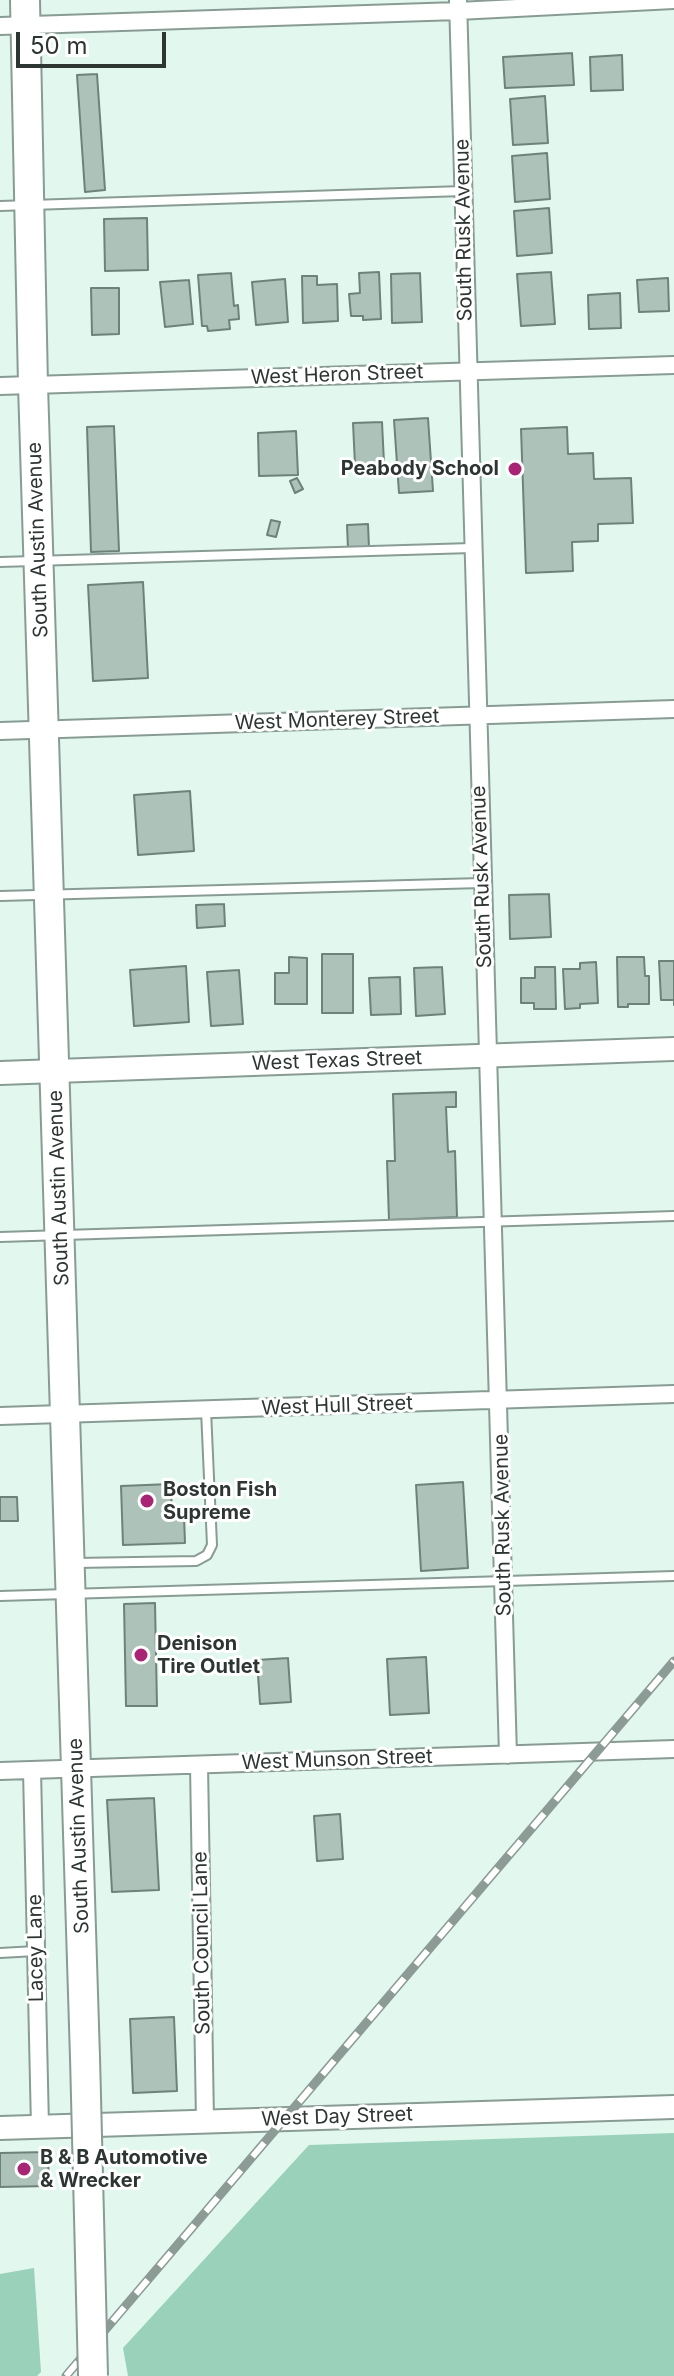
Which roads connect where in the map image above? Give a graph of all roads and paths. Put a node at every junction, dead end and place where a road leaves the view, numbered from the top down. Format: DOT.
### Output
graph roads {
  1 [pos="674,0"];
  2 [pos="458,6"];
  3 [pos="17,17"];
  4 [pos="463,191"];
  5 [pos="29,205"];
  6 [pos="0,206"];
  7 [pos="674,365"];
  8 [pos="467,371"];
  9 [pos="33,385"];
  10 [pos="0,386"];
  11 [pos="472,548"];
  12 [pos="39,561"];
  13 [pos="0,562"];
  14 [pos="674,709"];
  15 [pos="477,715"];
  16 [pos="44,729"];
  17 [pos="0,731"];
  18 [pos="482,883"];
  19 [pos="50,894"];
  20 [pos="0,896"];
  21 [pos="674,1049"];
  22 [pos="487,1055"];
  23 [pos="56,1071"];
  24 [pos="0,1073"];
  25 [pos="674,1216"];
  26 [pos="493,1222"];
  27 [pos="61,1235"];
  28 [pos="0,1237"];
  29 [pos="674,1394"];
  30 [pos="500,1401"];
  31 [pos="206,1410"];
  32 [pos="66,1414"];
  33 [pos="0,1416"];
  34 [pos="71,1563"];
  35 [pos="674,1576"];
  36 [pos="504,1581"];
  37 [pos="72,1594"];
  38 [pos="0,1596"];
  39 [pos="674,1749"];
  40 [pos="508,1755"];
  41 [pos="199,1765"];
  42 [pos="77,1769"];
  43 [pos="32,1770"];
  44 [pos="0,1771"];
  45 [pos="36,1951"];
  46 [pos="0,1953"];
  47 [pos="674,2107"];
  48 [pos="205,2121"];
  49 [pos="40,2127"];
  50 [pos="0,2128"];
  51 [pos="93,2376"];
  1 -- 2 [label="street"];
  2 -- 3 [label="street"];
  2 -- 4 [label="street, South Rusk Avenue"];
  3 -- 5 [label="highway, South Austin Avenue"];
  4 -- 5 [label="lane"];
  4 -- 8 [label="street, South Rusk Avenue"];
  5 -- 6 [label="lane"];
  5 -- 9 [label="highway, South Austin Avenue"];
  7 -- 8 [label="street, West Heron Street"];
  8 -- 9 [label="street, West Heron Street"];
  8 -- 11 [label="street, South Rusk Avenue"];
  9 -- 10 [label="street, West Heron Street"];
  9 -- 12 [label="highway, South Austin Avenue"];
  11 -- 12 [label="lane"];
  11 -- 15 [label="street, South Rusk Avenue"];
  12 -- 13 [label="lane"];
  12 -- 16 [label="highway, South Austin Avenue"];
  14 -- 15 [label="street, West Monterey Street"];
  15 -- 16 [label="street, West Monterey Street"];
  15 -- 18 [label="street, South Rusk Avenue"];
  16 -- 17 [label="street, West Monterey Street"];
  16 -- 19 [label="highway, South Austin Avenue"];
  18 -- 19 [label="lane"];
  18 -- 22 [label="street, South Rusk Avenue"];
  19 -- 20 [label="lane"];
  19 -- 23 [label="highway, South Austin Avenue"];
  21 -- 22 [label="street, West Texas Street"];
  22 -- 23 [label="street, West Texas Street"];
  22 -- 26 [label="street, South Rusk Avenue"];
  23 -- 24 [label="street, West Texas Street"];
  23 -- 27 [label="highway, South Austin Avenue"];
  25 -- 26 [label="lane"];
  26 -- 27 [label="lane"];
  26 -- 30 [label="street, South Rusk Avenue"];
  27 -- 28 [label="lane"];
  27 -- 32 [label="highway, South Austin Avenue"];
  29 -- 30 [label="street, West Hull Street"];
  30 -- 31 [label="street, West Hull Street"];
  30 -- 36 [label="street, South Rusk Avenue"];
  31 -- 32 [label="street, West Hull Street"];
  31 -- 34 [label="lane"];
  32 -- 33 [label="street, West Hull Street"];
  32 -- 34 [label="highway, South Austin Avenue"];
  34 -- 37 [label="highway, South Austin Avenue"];
  35 -- 36 [label="lane"];
  36 -- 37 [label="lane"];
  36 -- 40 [label="street, South Rusk Avenue"];
  37 -- 38 [label="lane"];
  37 -- 42 [label="highway, South Austin Avenue"];
  39 -- 40 [label="street, West Munson Street"];
  40 -- 41 [label="street, West Munson Street"];
  41 -- 42 [label="street, West Munson Street"];
  41 -- 48 [label="street, South Council Lane"];
  42 -- 43 [label="street, West Munson Street"];
  42 -- 51 [label="highway, South Austin Avenue, bridge"];
  43 -- 44 [label="street, West Munson Street"];
  43 -- 45 [label="street, Lacey Lane"];
  45 -- 46 [label="lane"];
  45 -- 49 [label="street, Lacey Lane"];
  47 -- 48 [label="street, West Day Street"];
  48 -- 49 [label="street, West Day Street"];
  49 -- 50 [label="street, West Day Street"];
}
